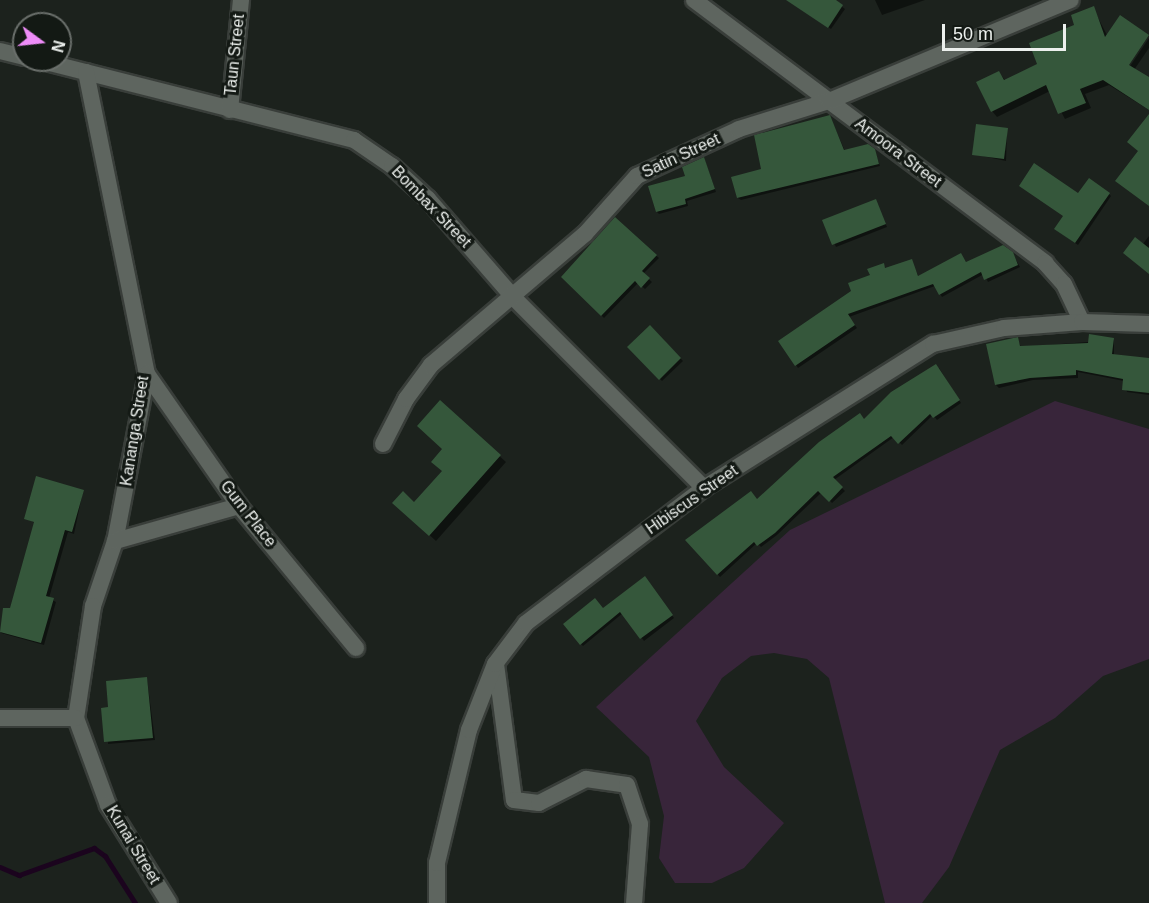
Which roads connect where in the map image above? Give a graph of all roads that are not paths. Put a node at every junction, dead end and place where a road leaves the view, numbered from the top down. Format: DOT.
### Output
graph roads {
  1 [pos="241,0"];
  2 [pos="694,0"];
  3 [pos="1071,0"];
  4 [pos="72,68"];
  5 [pos="86,72"];
  6 [pos="829,101"];
  7 [pos="230,110"];
  8 [pos="513,298"];
  9 [pos="1082,322"];
  10 [pos="1149,324"];
  11 [pos="147,374"];
  12 [pos="383,444"];
  13 [pos="704,488"];
  14 [pos="239,506"];
  15 [pos="115,542"];
  16 [pos="356,648"];
  17 [pos="495,663"];
  18 [pos="0,718"];
  19 [pos="76,718"];
  20 [pos="169,903"];
  21 [pos="437,903"];
  22 [pos="634,903"];
  1 -- 7 [label="street, Taun Street"];
  2 -- 6 [label="street, Amoora Street"];
  3 -- 6 [label="street, Satin Street"];
  4 -- 5 [label="street, Bombax Street"];
  5 -- 7 [label="street, Bombax Street"];
  5 -- 11 [label="street, Kananga Street"];
  6 -- 8 [label="street, Satin Street"];
  6 -- 9 [label="street, Amoora Street"];
  7 -- 8 [label="street, Bombax Street"];
  8 -- 12 [label="street, Satin Street"];
  8 -- 13 [label="street, Bombax Street"];
  9 -- 10 [label="street, Hibiscus Street"];
  9 -- 13 [label="street, Hibiscus Street"];
  11 -- 14 [label="street, Gum Place"];
  11 -- 15 [label="street, Kananga Street"];
  13 -- 17 [label="street, Hibiscus Street"];
  14 -- 15 [label="street"];
  14 -- 16 [label="street, Gum Place"];
  15 -- 19 [label="street, Kananga Street"];
  17 -- 21 [label="street, Hibiscus Street"];
  17 -- 22 [label="street"];
  18 -- 19 [label="street"];
  19 -- 20 [label="street, Kunai Street"];
}
